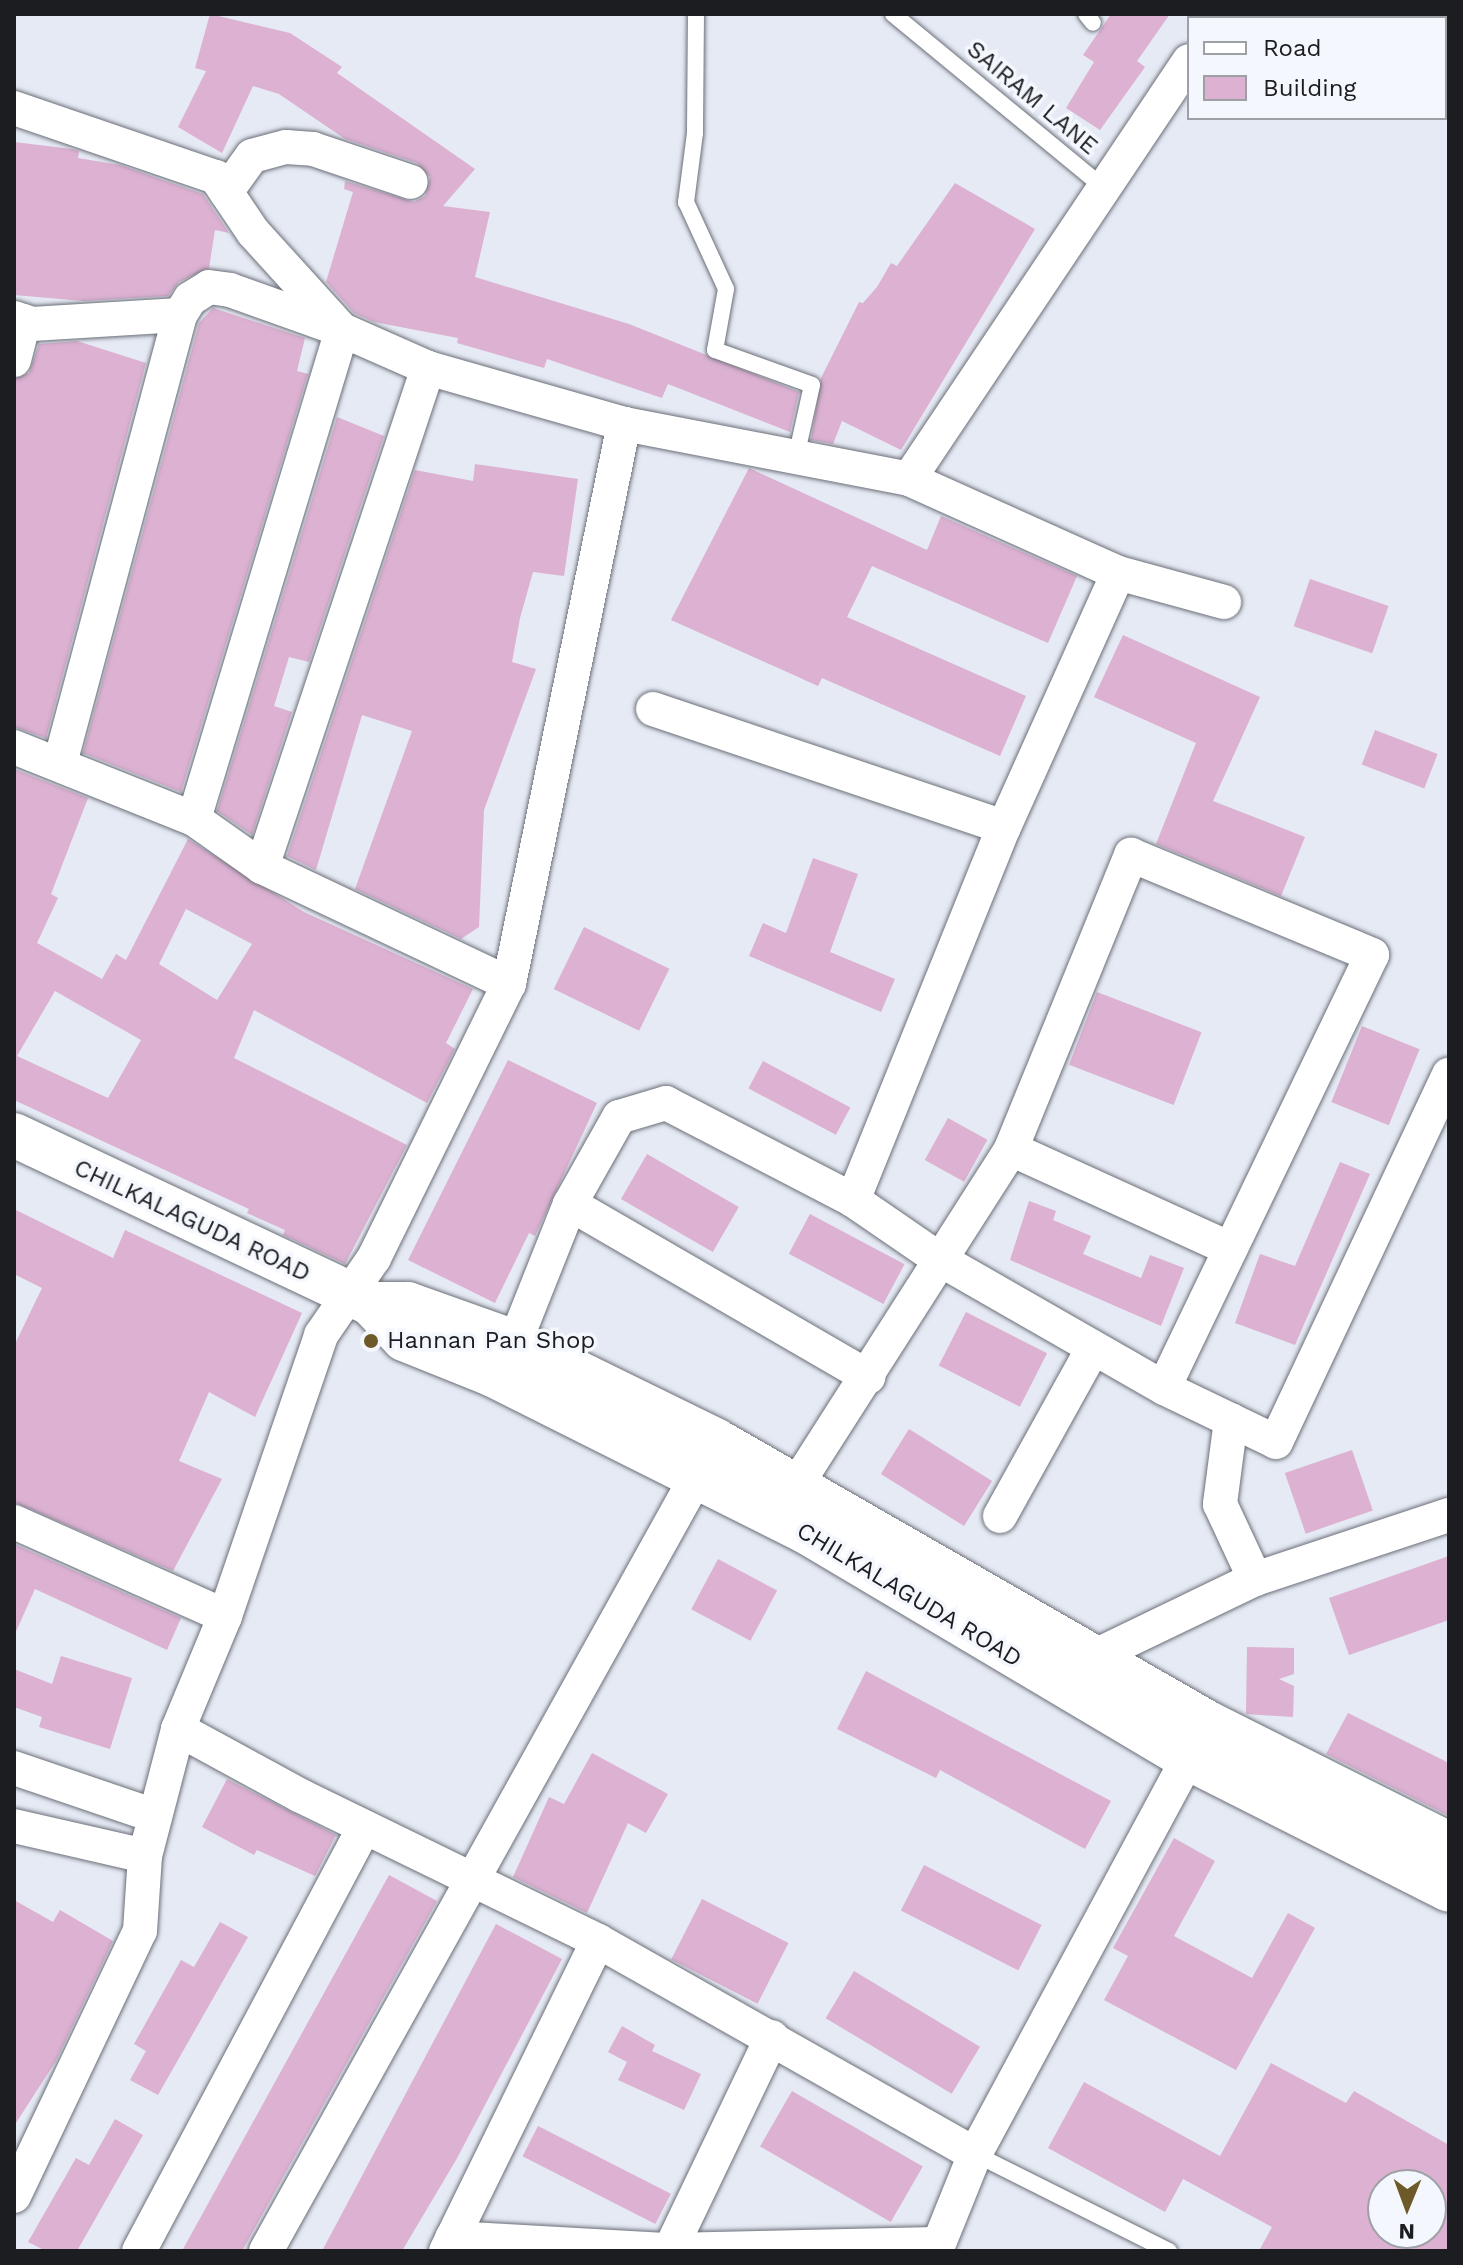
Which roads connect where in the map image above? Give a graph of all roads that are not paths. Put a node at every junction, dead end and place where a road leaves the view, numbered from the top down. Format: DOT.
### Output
graph roads {
  1 [pos="696,14"];
  2 [pos="893,14"];
  3 [pos="1187,64"];
  4 [pos="14,108"];
  5 [pos="411,182"];
  6 [pos="1104,188"];
  7 [pos="226,192"];
  8 [pos="180,315"];
  9 [pos="19,320"];
  10 [pos="342,330"];
  11 [pos="14,360"];
  12 [pos="428,368"];
  13 [pos="624,424"];
  14 [pos="796,457"];
  15 [pos="909,479"];
  16 [pos="1118,573"];
  17 [pos="1224,602"];
  18 [pos="653,709"];
  19 [pos="14,747"];
  20 [pos="60,763"];
  21 [pos="194,819"];
  22 [pos="1004,827"];
  23 [pos="262,867"];
  24 [pos="509,984"];
  25 [pos="1449,1075"];
  26 [pos="14,1135"];
  27 [pos="1011,1149"];
  28 [pos="853,1200"];
  29 [pos="570,1204"];
  30 [pos="1230,1249"];
  31 [pos="939,1259"];
  32 [pos="359,1299"];
  33 [pos="515,1342"];
  34 [pos="1093,1348"];
  35 [pos="869,1377"];
  36 [pos="1164,1388"];
  37 [pos="1231,1420"];
  38 [pos="697,1476"];
  39 [pos="797,1484"];
  40 [pos="1449,1515"];
  41 [pos="1000,1516"];
  42 [pos="14,1522"];
  43 [pos="1255,1579"];
  44 [pos="225,1616"];
  45 [pos="1093,1657"];
  46 [pos="178,1729"];
  47 [pos="1188,1758"];
  48 [pos="14,1768"];
  49 [pos="155,1816"];
  50 [pos="14,1826"];
  51 [pos="364,1827"];
  52 [pos="1449,1844"];
  53 [pos="145,1856"];
  54 [pos="473,1880"];
  55 [pos="1449,1890"];
  56 [pos="598,1941"];
  57 [pos="772,2037"];
  58 [pos="975,2154"];
  59 [pos="14,2196"];
  60 [pos="449,2245"];
  61 [pos="936,2248"];
  62 [pos="670,2250"];
  63 [pos="139,2251"];
  64 [pos="266,2251"];
  65 [pos="1169,2251"];
  1 -- 14 [label="lane"];
  2 -- 6 [label="lane, SAIRAM LANE"];
  3 -- 6 [label="street"];
  4 -- 7 [label="street"];
  5 -- 7 [label="street"];
  6 -- 15 [label="street"];
  7 -- 10 [label="street"];
  8 -- 9 [label="street"];
  8 -- 10 [label="street"];
  8 -- 20 [label="street"];
  9 -- 11 [label="street"];
  10 -- 12 [label="street"];
  10 -- 21 [label="street"];
  12 -- 13 [label="street"];
  12 -- 23 [label="street"];
  13 -- 14 [label="street"];
  13 -- 24 [label="street"];
  14 -- 15 [label="street"];
  15 -- 16 [label="street"];
  16 -- 17 [label="street"];
  16 -- 22 [label="street"];
  18 -- 22 [label="street"];
  19 -- 20 [label="street"];
  20 -- 21 [label="street"];
  21 -- 23 [label="street"];
  22 -- 28 [label="street"];
  23 -- 24 [label="street"];
  24 -- 32 [label="street"];
  25 -- 37 [label="street"];
  26 -- 32 [label="main road, CHILKALAGUDA ROAD"];
  27 -- 30 [label="street"];
  27 -- 30 [label="street"];
  27 -- 31 [label="street"];
  28 -- 29 [label="street"];
  28 -- 31 [label="street"];
  29 -- 33 [label="street"];
  29 -- 35 [label="street"];
  30 -- 36 [label="street"];
  31 -- 34 [label="street"];
  31 -- 35 [label="street"];
  32 -- 33 [label="main road, CHILKALAGUDA ROAD"];
  32 -- 38 [label="main road, CHILKALAGUDA ROAD"];
  32 -- 44 [label="street"];
  33 -- 39 [label="main road, CHILKALAGUDA ROAD"];
  34 -- 36 [label="street"];
  34 -- 41 [label="street"];
  35 -- 39 [label="street"];
  36 -- 37 [label="street"];
  37 -- 43 [label="street"];
  38 -- 47 [label="main road, CHILKALAGUDA ROAD"];
  38 -- 54 [label="street"];
  39 -- 45 [label="main road, CHILKALAGUDA ROAD"];
  40 -- 43 [label="street"];
  42 -- 44 [label="street"];
  43 -- 45 [label="street"];
  44 -- 46 [label="street"];
  45 -- 52 [label="main road, CHILKALAGUDA ROAD"];
  46 -- 49 [label="street"];
  46 -- 51 [label="street"];
  47 -- 55 [label="main road, CHILKALAGUDA ROAD"];
  47 -- 58 [label="street"];
  48 -- 49 [label="street"];
  49 -- 53 [label="street"];
  50 -- 53 [label="street"];
  51 -- 54 [label="street"];
  51 -- 63 [label="street"];
  53 -- 59 [label="street"];
  54 -- 56 [label="street"];
  54 -- 64 [label="street"];
  56 -- 57 [label="street"];
  56 -- 60 [label="street"];
  57 -- 58 [label="street"];
  57 -- 62 [label="street"];
  58 -- 61 [label="street"];
  58 -- 65 [label="lane"];
  60 -- 62 [label="street"];
  61 -- 62 [label="street"];
}
